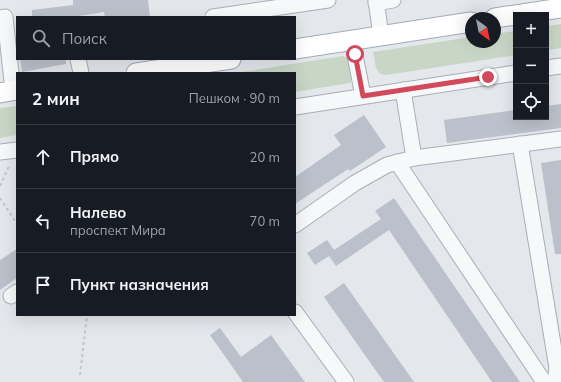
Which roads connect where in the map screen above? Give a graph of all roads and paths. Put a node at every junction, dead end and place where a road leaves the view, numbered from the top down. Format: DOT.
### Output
graph roads {
  1 [pos="328,0"];
  2 [pos="394,0"];
  3 [pos="376,1"];
  4 [pos="535,6"];
  5 [pos="561,8"];
  6 [pos="224,16"];
  7 [pos="501,16"];
  8 [pos="0,18"];
  9 [pos="465,23"];
  10 [pos="381,36"];
  11 [pos="352,40"];
  12 [pos="296,49"];
  13 [pos="78,60"];
  14 [pos="221,60"];
  15 [pos="561,66"];
  16 [pos="549,68"];
  17 [pos="81,72"];
  18 [pos="143,72"];
  19 [pos="513,73"];
  20 [pos="403,90"];
  21 [pos="10,92"];
  22 [pos="363,96"];
  23 [pos="296,107"];
  24 [pos="561,139"];
  25 [pos="520,144"];
  26 [pos="16,150"];
  27 [pos="0,152"];
  28 [pos="16,152"];
  29 [pos="414,158"];
  30 [pos="397,162"];
  31 [pos="0,186"];
  32 [pos="0,198"];
  33 [pos="16,222"];
  34 [pos="296,224"];
  35 [pos="296,313"];
  36 [pos="87,316"];
  37 [pos="80,375"];
  38 [pos="346,382"];
  39 [pos="544,382"];
  40 [pos="555,382"];
  1 -- 6 [label="street"];
  2 -- 3 [label="street"];
  3 -- 10 [label="street"];
  4 -- 5 [label="main road"];
  4 -- 7 [label="main road"];
  8 -- 21 [label="street"];
  9 -- 10 [label="main road"];
  10 -- 11 [label="main road"];
  11 -- 12 [label="main road"];
  11 -- 22 [label="street"];
  13 -- 17 [label="street"];
  14 -- 18 [label="main road"];
  15 -- 16 [label="street"];
  19 -- 20 [label="street"];
  20 -- 22 [label="street"];
  20 -- 29 [label="street"];
  22 -- 23 [label="street"];
  24 -- 25 [label="street"];
  25 -- 29 [label="street"];
  25 -- 40 [label="street"];
  26 -- 27 [label="street"];
  28 -- 31 [label="path"];
  29 -- 30 [label="street"];
  30 -- 34 [label="street"];
  30 -- 39 [label="street"];
  32 -- 33 [label="path"];
  35 -- 38 [label="street"];
  36 -- 37 [label="path"];
}
